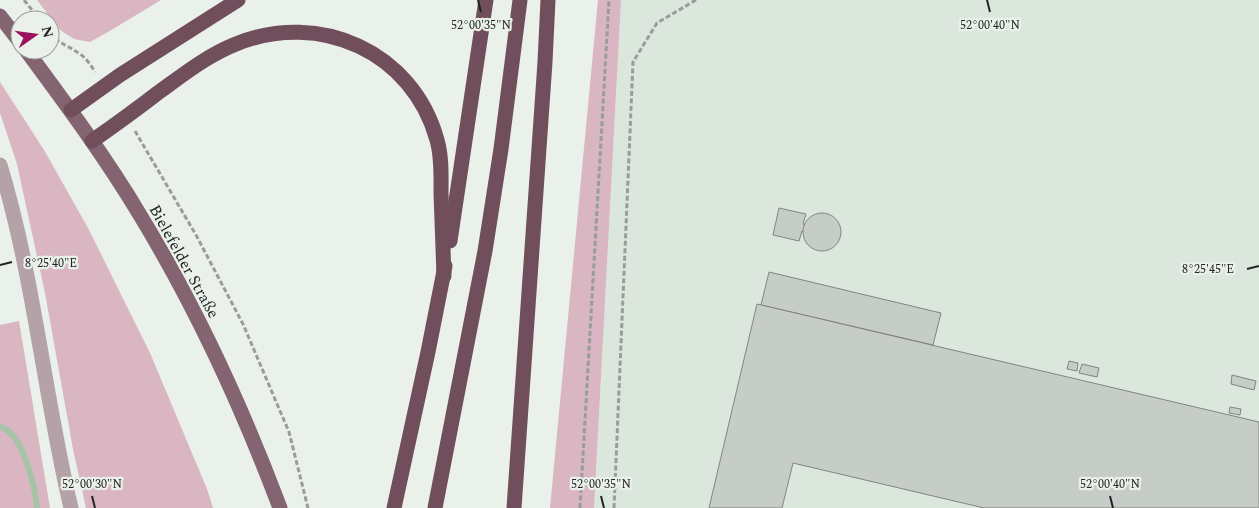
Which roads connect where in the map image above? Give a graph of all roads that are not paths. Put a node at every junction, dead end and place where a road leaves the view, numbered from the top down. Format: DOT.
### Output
graph roads {
  1 [pos="238,0"];
  2 [pos="486,0"];
  3 [pos="520,0"];
  4 [pos="548,0"];
  5 [pos="0,16"];
  6 [pos="10,29"];
  7 [pos="34,60"];
  8 [pos="71,110"];
  9 [pos="92,141"];
  10 [pos="0,165"];
  11 [pos="444,276"];
  12 [pos="71,508"];
  13 [pos="280,508"];
  14 [pos="394,508"];
  15 [pos="435,508"];
  16 [pos="514,508"];
  1 -- 8 [label="highway"];
  2 -- 11 [label="highway"];
  3 -- 15 [label="highway"];
  4 -- 16 [label="highway"];
  5 -- 6 [label="main road"];
  7 -- 8 [label="main road, Bielefelder Straße"];
  8 -- 9 [label="main road, Bielefelder Straße"];
  9 -- 11 [label="highway"];
  9 -- 13 [label="main road, Bielefelder Straße"];
  10 -- 12 [label="street"];
  11 -- 14 [label="highway"];
}
